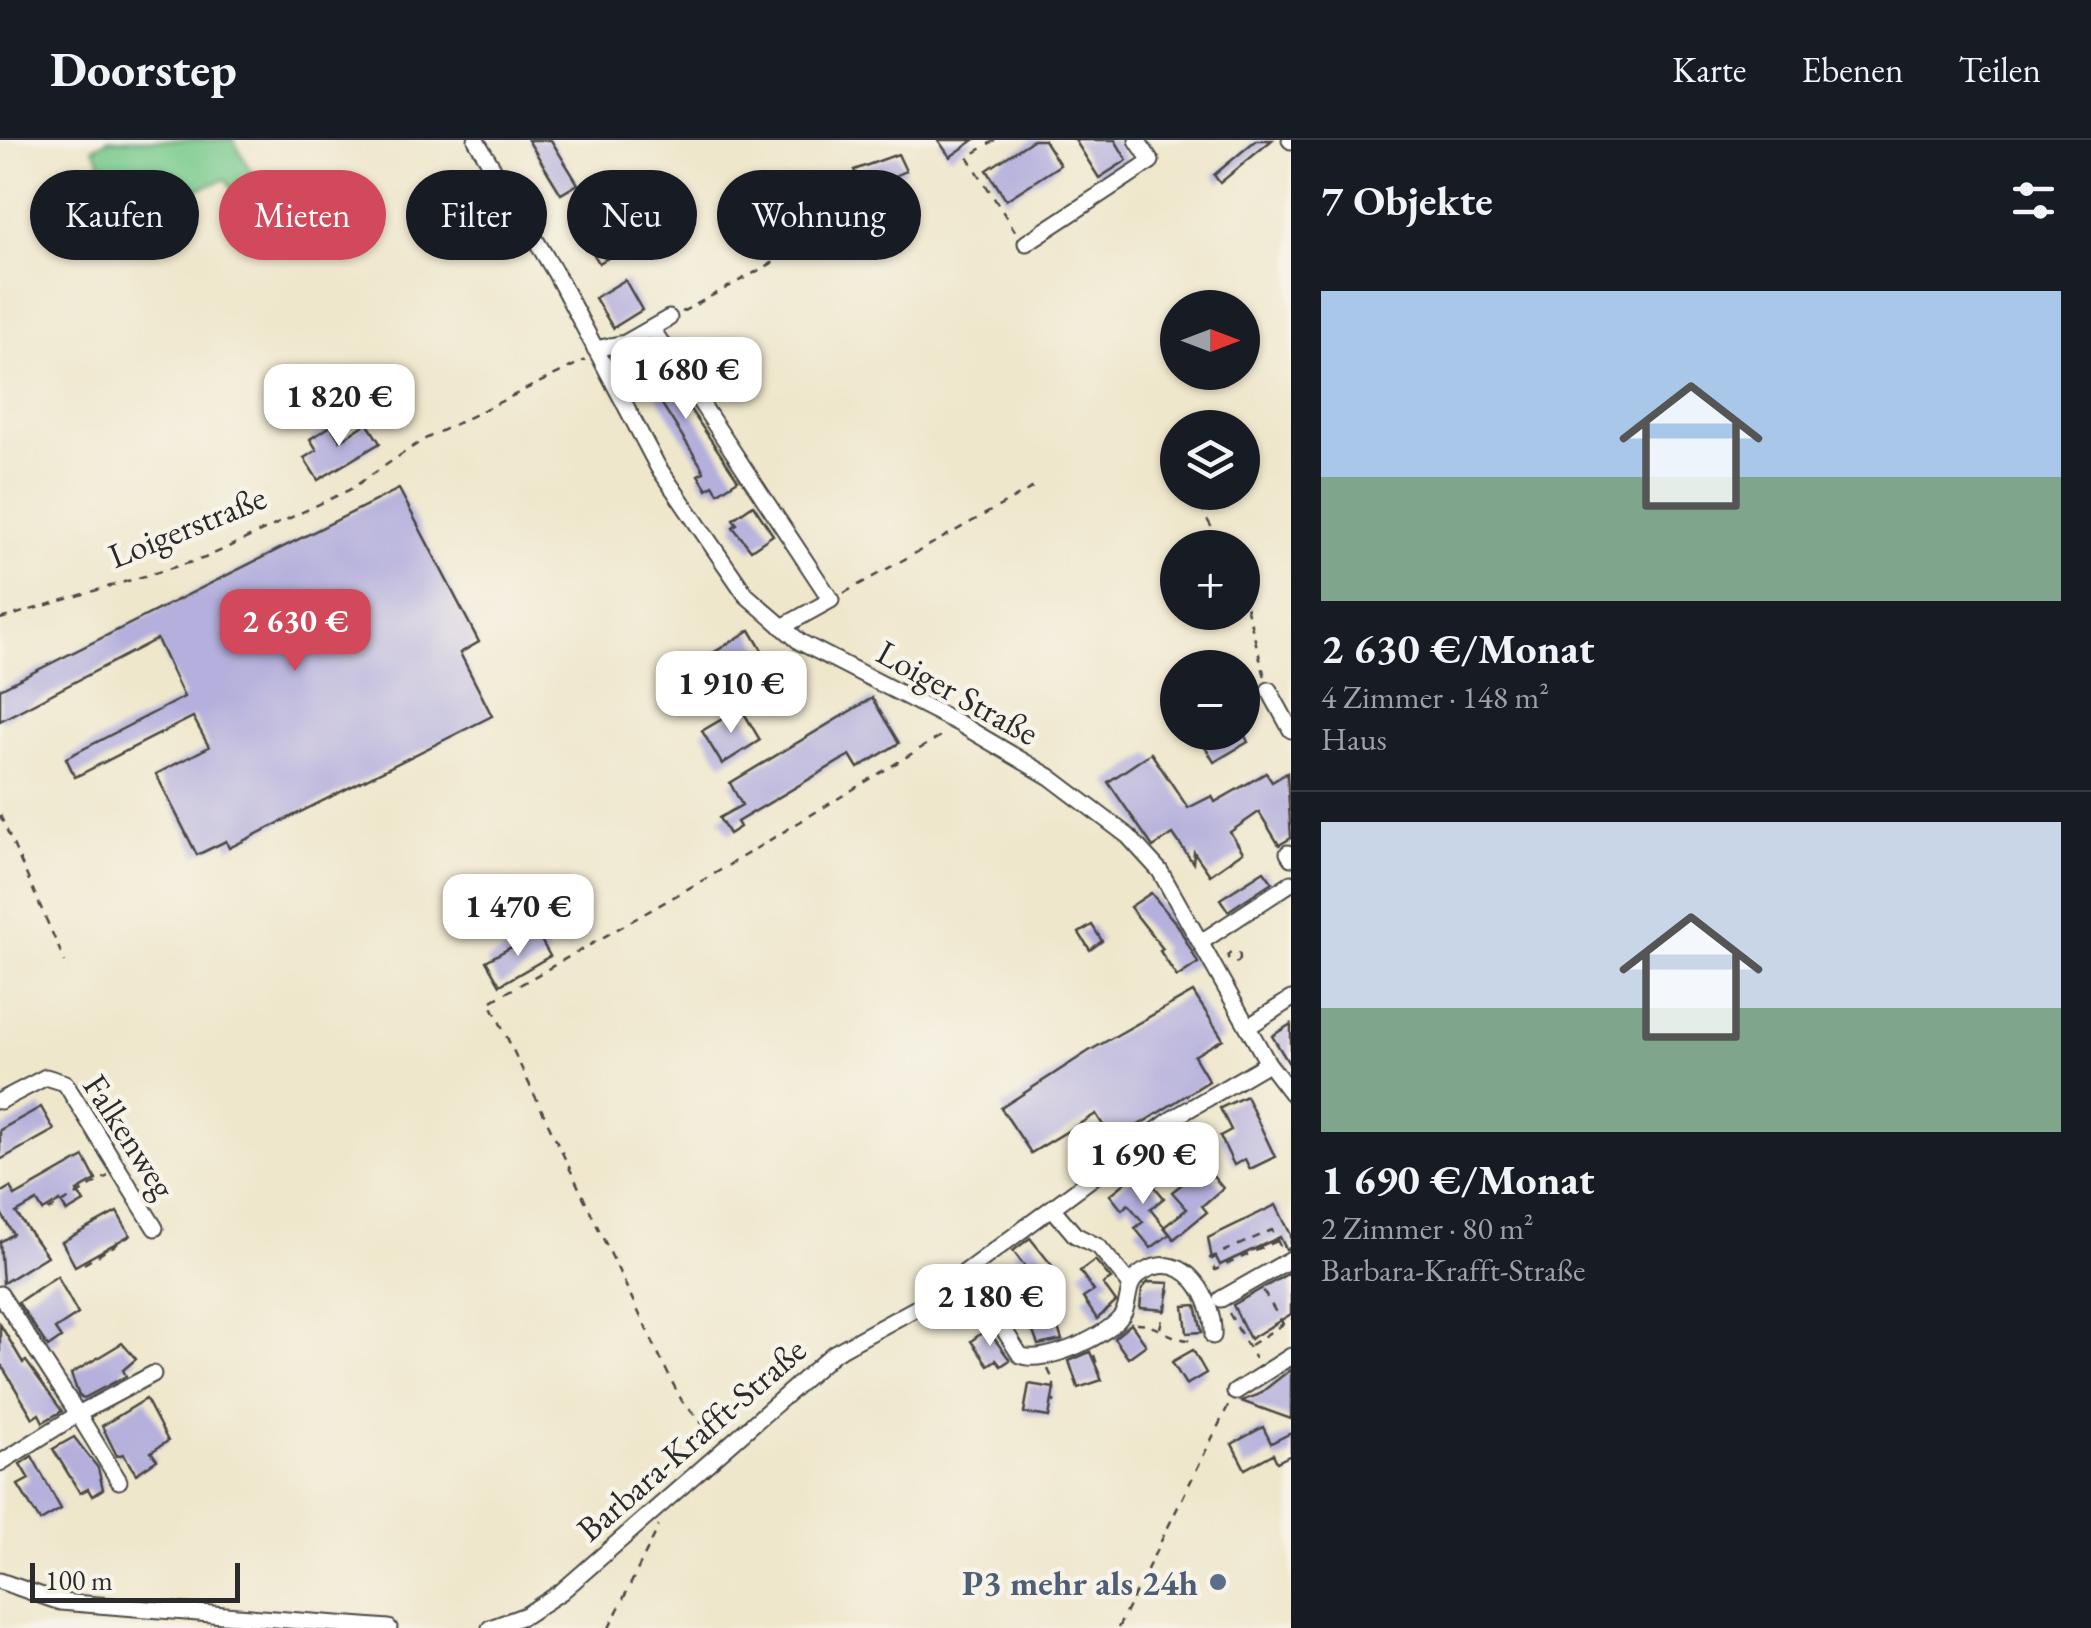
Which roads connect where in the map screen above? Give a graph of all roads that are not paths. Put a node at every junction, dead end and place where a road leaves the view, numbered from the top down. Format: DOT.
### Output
graph roads {
  1 [pos="476,140"];
  2 [pos="1138,140"];
  3 [pos="1026,243"];
  4 [pos="669,318"];
  5 [pos="652,328"];
  6 [pos="597,351"];
  7 [pos="782,627"];
  8 [pos="1269,690"];
  9 [pos="1291,730"];
  10 [pos="1291,883"];
  11 [pos="1201,942"];
  12 [pos="1291,1000"];
  13 [pos="1248,1027"];
  14 [pos="1268,1063"];
  15 [pos="1291,1093"];
  16 [pos="0,1101"];
  17 [pos="1053,1209"];
  18 [pos="153,1226"];
  19 [pos="1290,1260"];
  20 [pos="1130,1284"];
  21 [pos="0,1294"];
  22 [pos="933,1297"];
  23 [pos="1221,1299"];
  24 [pos="1213,1335"];
  25 [pos="1291,1356"];
  26 [pos="153,1374"];
  27 [pos="1235,1392"];
  28 [pos="78,1414"];
  29 [pos="0,1463"];
  30 [pos="118,1481"];
  31 [pos="0,1581"];
  32 [pos="240,1623"];
  33 [pos="388,1628"];
  34 [pos="490,1628"];
  1 -- 6 [label="street, Loiger Straße"];
  2 -- 3 [label="street"];
  4 -- 5 [label="street"];
  5 -- 6 [label="street"];
  5 -- 7 [label="street"];
  6 -- 7 [label="street, Loiger Straße"];
  7 -- 11 [label="street, Loiger Straße"];
  8 -- 9 [label="street"];
  10 -- 11 [label="street"];
  11 -- 13 [label="street, Loiger Straße"];
  12 -- 13 [label="street"];
  13 -- 14 [label="street, Loiger Straße"];
  14 -- 15 [label="street, Loiger Straße"];
  14 -- 17 [label="street, Barbara-Krafft-Straße"];
  16 -- 18 [label="street, Falkenweg"];
  17 -- 20 [label="street"];
  17 -- 22 [label="street, Barbara-Krafft-Straße"];
  19 -- 23 [label="street"];
  20 -- 22 [label="street"];
  20 -- 24 [label="street"];
  21 -- 28 [label="street"];
  22 -- 34 [label="street, Barbara-Krafft-Straße"];
  25 -- 27 [label="street"];
  26 -- 28 [label="street"];
  28 -- 29 [label="street"];
  28 -- 30 [label="street"];
  31 -- 32 [label="street"];
  32 -- 33 [label="street"];
}
